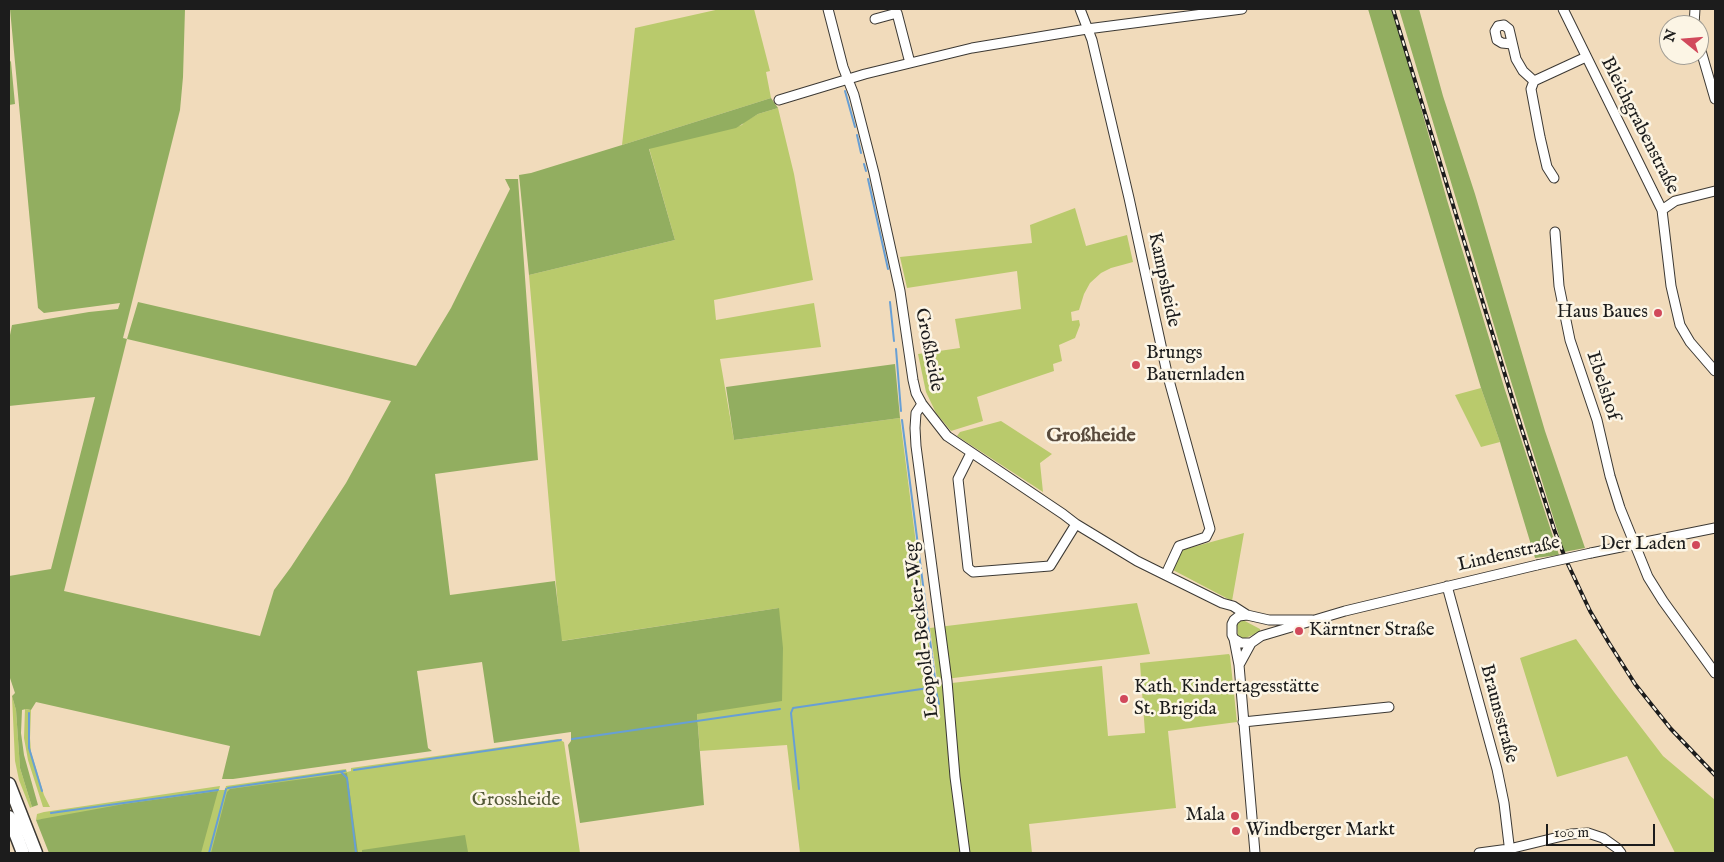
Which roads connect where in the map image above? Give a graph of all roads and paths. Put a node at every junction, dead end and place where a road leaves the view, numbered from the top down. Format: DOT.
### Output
graph roads {
  1 [pos="828,9"];
  2 [pos="1080,9"];
  3 [pos="1242,9"];
  4 [pos="1563,9"];
  5 [pos="875,19"];
  6 [pos="1087,29"];
  7 [pos="1512,44"];
  8 [pos="1586,57"];
  9 [pos="910,63"];
  10 [pos="1705,65"];
  11 [pos="848,79"];
  12 [pos="1534,81"];
  13 [pos="1715,99"];
  14 [pos="779,100"];
  15 [pos="1554,178"];
  16 [pos="1715,191"];
  17 [pos="1662,210"];
  18 [pos="1555,232"];
  19 [pos="1715,371"];
  20 [pos="922,404"];
  21 [pos="971,453"];
  22 [pos="1076,524"];
  23 [pos="1715,528"];
  24 [pos="1634,545"];
  25 [pos="1166,574"];
  26 [pos="1447,586"];
  27 [pos="1222,603"];
  28 [pos="1247,615"];
  29 [pos="1256,617"];
  30 [pos="1234,620"];
  31 [pos="1312,620"];
  32 [pos="1261,636"];
  33 [pos="1234,639"];
  34 [pos="1251,643"];
  35 [pos="1239,665"];
  36 [pos="1715,674"];
  37 [pos="1389,707"];
  38 [pos="1243,722"];
  39 [pos="9,784"];
  40 [pos="9,817"];
  41 [pos="1509,851"];
  42 [pos="23,853"];
  43 [pos="36,853"];
  44 [pos="965,853"];
  45 [pos="1256,853"];
  46 [pos="1479,853"];
  47 [pos="1621,853"];
  1 -- 11 [label="street, Großheide"];
  2 -- 6 [label="street, Kampsheide"];
  3 -- 6 [label="street"];
  4 -- 8 [label="street, Bleichgrabenstraße"];
  5 -- 9 [label="street"];
  6 -- 9 [label="street"];
  6 -- 25 [label="street, Kampsheide"];
  7 -- 12 [label="street"];
  8 -- 12 [label="street, Bleichgrabenstraße"];
  8 -- 17 [label="street, Bleichgrabenstraße"];
  9 -- 11 [label="street"];
  10 -- 13 [label="street"];
  11 -- 14 [label="street"];
  11 -- 20 [label="street, Großheide"];
  12 -- 15 [label="street"];
  16 -- 17 [label="street, Bleichgrabenstraße"];
  17 -- 19 [label="street, Bleichgrabenstraße"];
  18 -- 24 [label="street, Ebelshof"];
  20 -- 21 [label="street, Großheide"];
  20 -- 44 [label="street, Leopold-Becker-Weg"];
  21 -- 22 [label="street, Großheide"];
  21 -- 22 [label="street"];
  22 -- 25 [label="street, Großheide"];
  23 -- 24 [label="street, Lindenstraße"];
  24 -- 26 [label="street, Lindenstraße, bridge"];
  24 -- 36 [label="street, Ebelshof"];
  25 -- 27 [label="street, Großheide"];
  26 -- 31 [label="street, Lindenstraße"];
  26 -- 41 [label="street, Braunsstraße"];
  27 -- 28 [label="street, Großheide"];
  27 -- 30 [label="street, Großheide"];
  28 -- 29 [label="street"];
  28 -- 30 [label="street"];
  29 -- 31 [label="street, Lindenstraße"];
  29 -- 32 [label="street"];
  30 -- 33 [label="street"];
  31 -- 32 [label="street, Lindenstraße"];
  32 -- 34 [label="street"];
  33 -- 34 [label="street"];
  33 -- 35 [label="street"];
  34 -- 35 [label="street"];
  35 -- 38 [label="street"];
  37 -- 38 [label="street"];
  38 -- 45 [label="street"];
  39 -- 43 [label="highway"];
  40 -- 42 [label="highway"];
  41 -- 46 [label="street"];
  41 -- 47 [label="street"];
}
